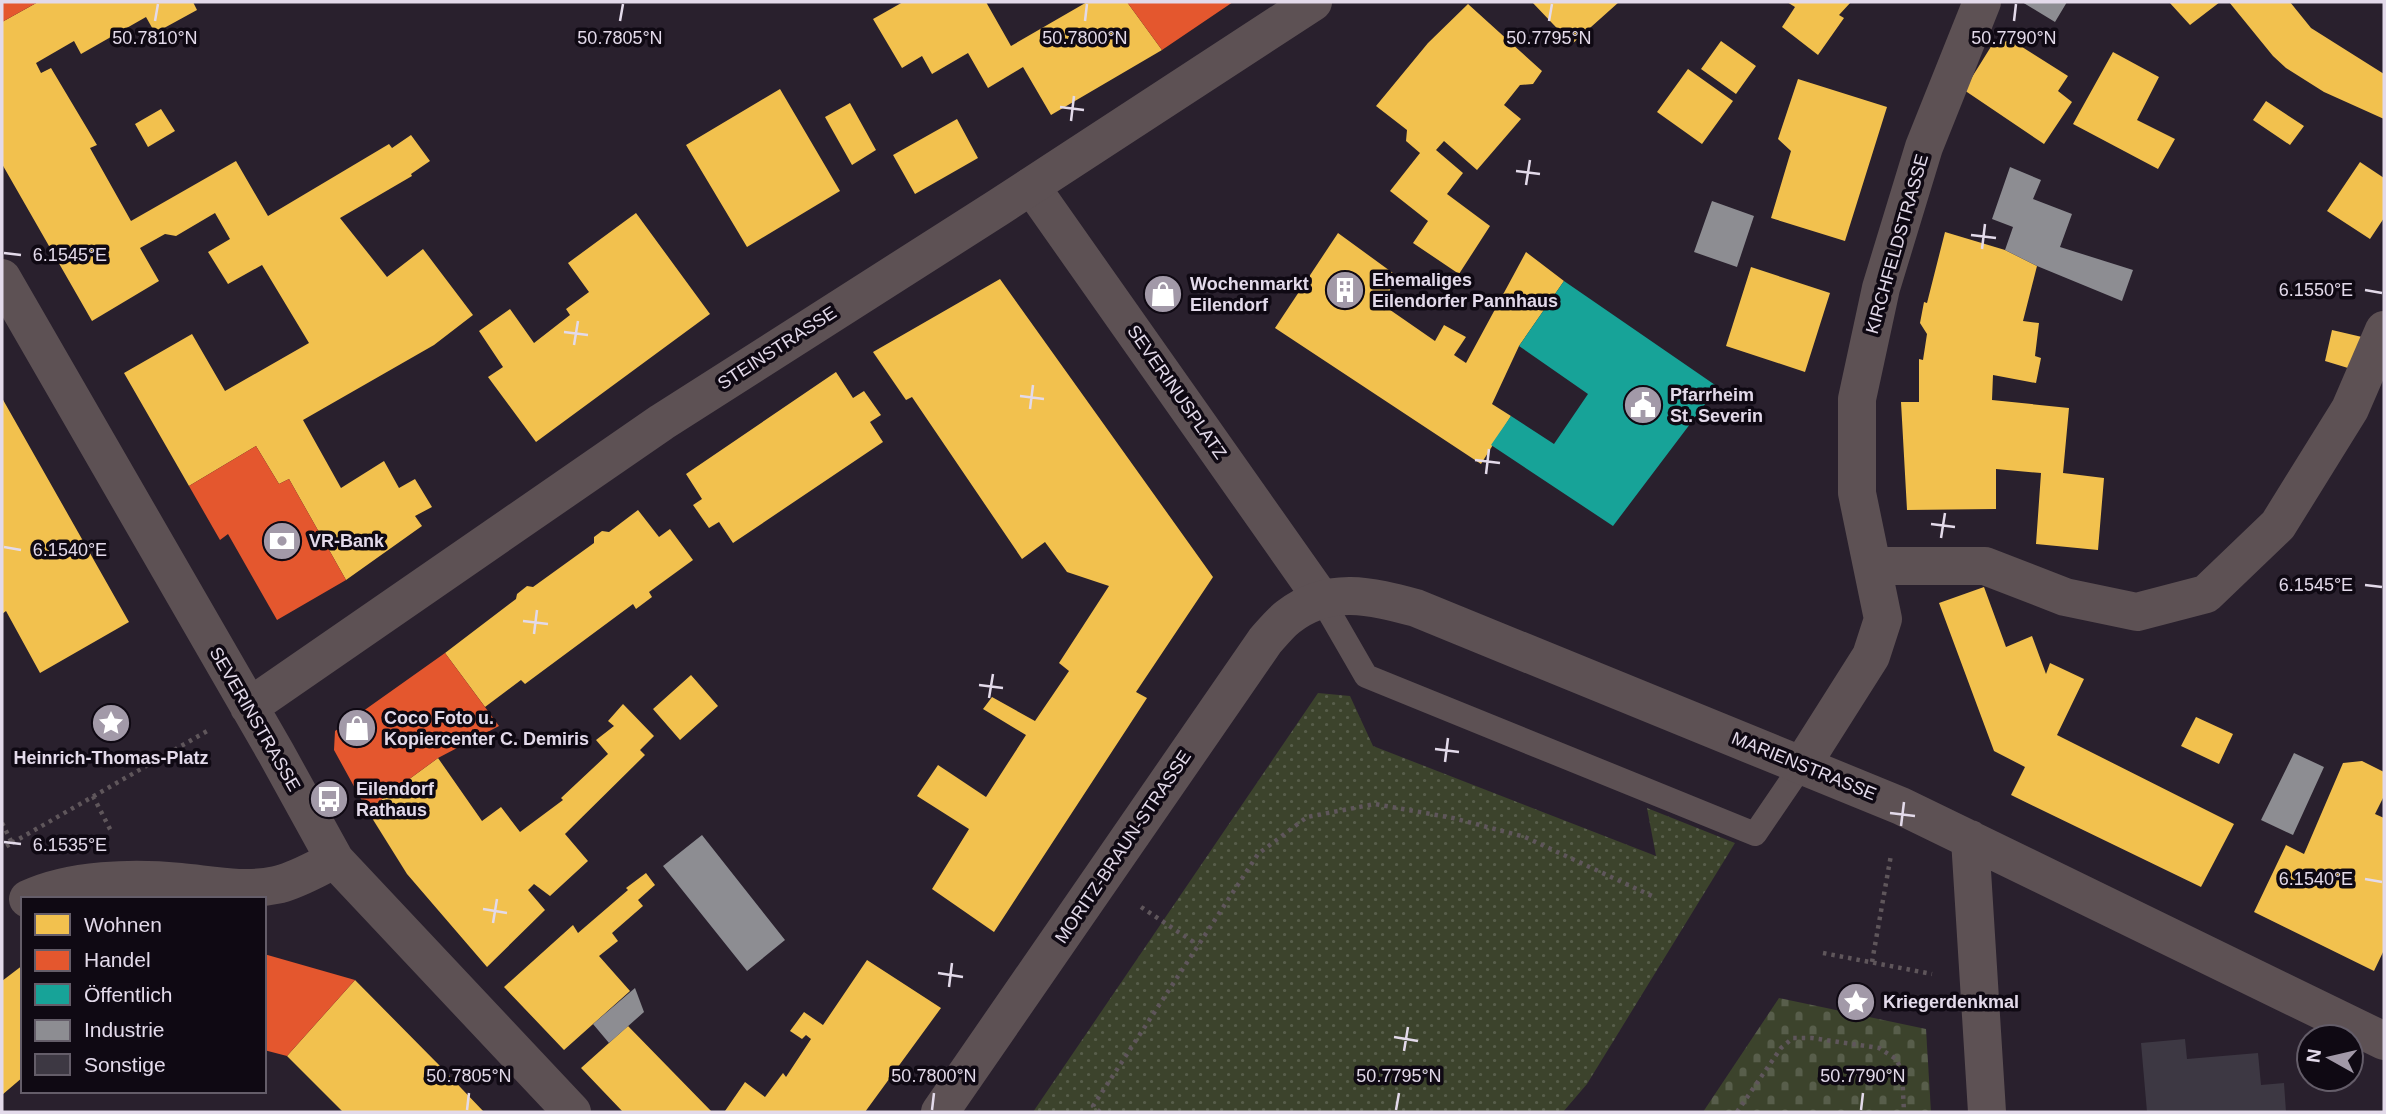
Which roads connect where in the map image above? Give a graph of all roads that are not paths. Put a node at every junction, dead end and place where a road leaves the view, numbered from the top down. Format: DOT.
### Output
graph roads {
  1 [pos="1313,2"];
  2 [pos="1982,2"];
  3 [pos="1031,186"];
  4 [pos="2,278"];
  5 [pos="2384,330"];
  6 [pos="1874,566"];
  7 [pos="1321,598"];
  8 [pos="249,707"];
  9 [pos="1802,765"];
  10 [pos="1970,839"];
  11 [pos="335,860"];
  12 [pos="32,897"];
  13 [pos="21,902"];
  14 [pos="2,912"];
  15 [pos="2384,1041"];
  16 [pos="572,1112"];
  17 [pos="940,1112"];
  18 [pos="1987,1112"];
  1 -- 3 [label="street, STEINSTRASSE"];
  2 -- 6 [label="street, KIRCHFELDSTRASSE"];
  3 -- 7 [label="street, SEVERINUSPLATZ"];
  3 -- 8 [label="street, STEINSTRASSE"];
  4 -- 8 [label="street, SEVERINSTRASSE"];
  5 -- 6 [label="street"];
  6 -- 9 [label="street, KIRCHFELDSTRASSE"];
  7 -- 9 [label="street, MARIENSTRASSE"];
  7 -- 9 [label="lane"];
  7 -- 17 [label="street, MORITZ-BRAUN-STRASSE"];
  8 -- 11 [label="street, SEVERINSTRASSE"];
  9 -- 10 [label="street, MARIENSTRASSE"];
  10 -- 15 [label="street, MARIENSTRASSE"];
  10 -- 18 [label="street"];
  11 -- 12 [label="street"];
  11 -- 16 [label="street, SEVERINSTRASSE"];
  13 -- 14 [label="street"];
}
